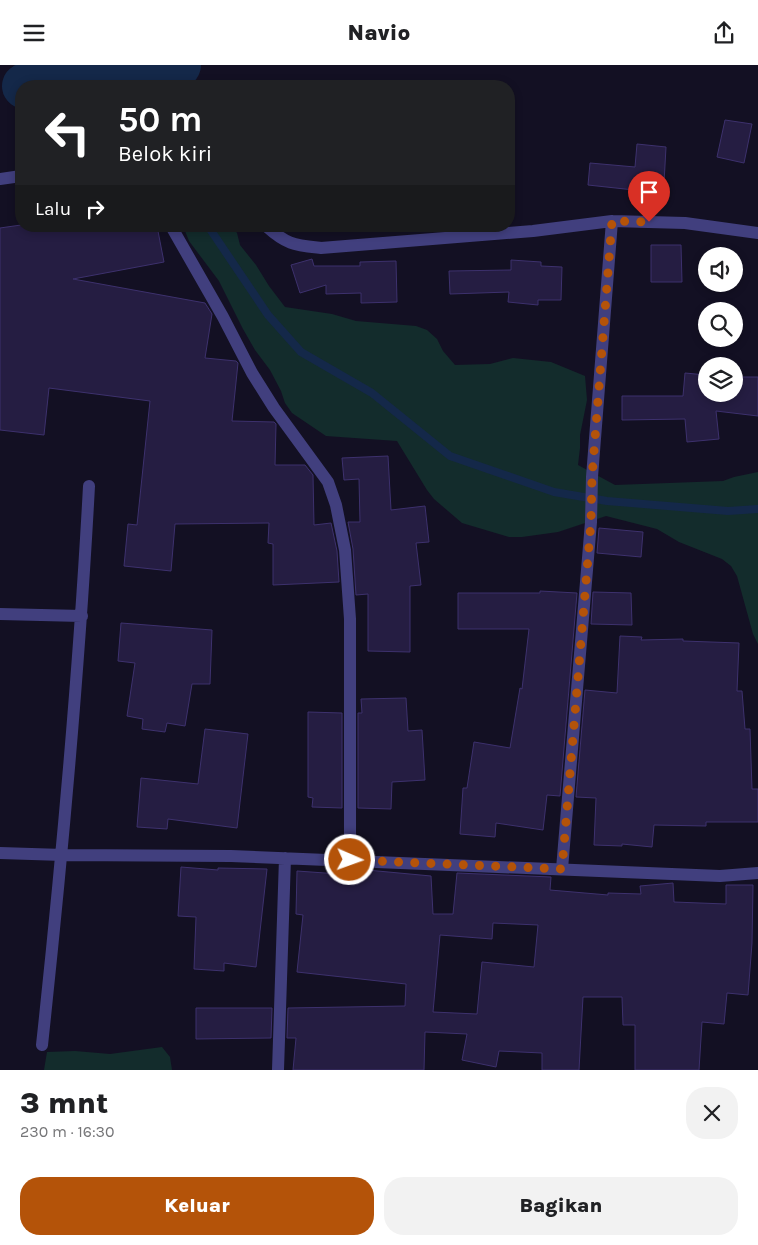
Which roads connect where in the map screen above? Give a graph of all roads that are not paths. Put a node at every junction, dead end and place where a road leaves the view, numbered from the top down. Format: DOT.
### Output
graph roads {
  1 [pos="15,178"];
  2 [pos="0,179"];
  3 [pos="612,221"];
  4 [pos="174,232"];
  5 [pos="272,232"];
  6 [pos="758,233"];
  7 [pos="89,486"];
  8 [pos="0,614"];
  9 [pos="82,616"];
  10 [pos="0,853"];
  11 [pos="63,855"];
  12 [pos="285,858"];
  13 [pos="350,860"];
  14 [pos="562,869"];
  15 [pos="758,873"];
  16 [pos="42,1045"];
  17 [pos="278,1070"];
  1 -- 2 [label="street"];
  3 -- 5 [label="street"];
  3 -- 6 [label="street"];
  3 -- 14 [label="street"];
  4 -- 13 [label="street"];
  7 -- 9 [label="street"];
  8 -- 9 [label="street"];
  9 -- 11 [label="street"];
  10 -- 11 [label="street"];
  11 -- 12 [label="street"];
  11 -- 16 [label="street"];
  12 -- 13 [label="street"];
  12 -- 17 [label="street"];
  13 -- 14 [label="street"];
  14 -- 15 [label="street"];
}
